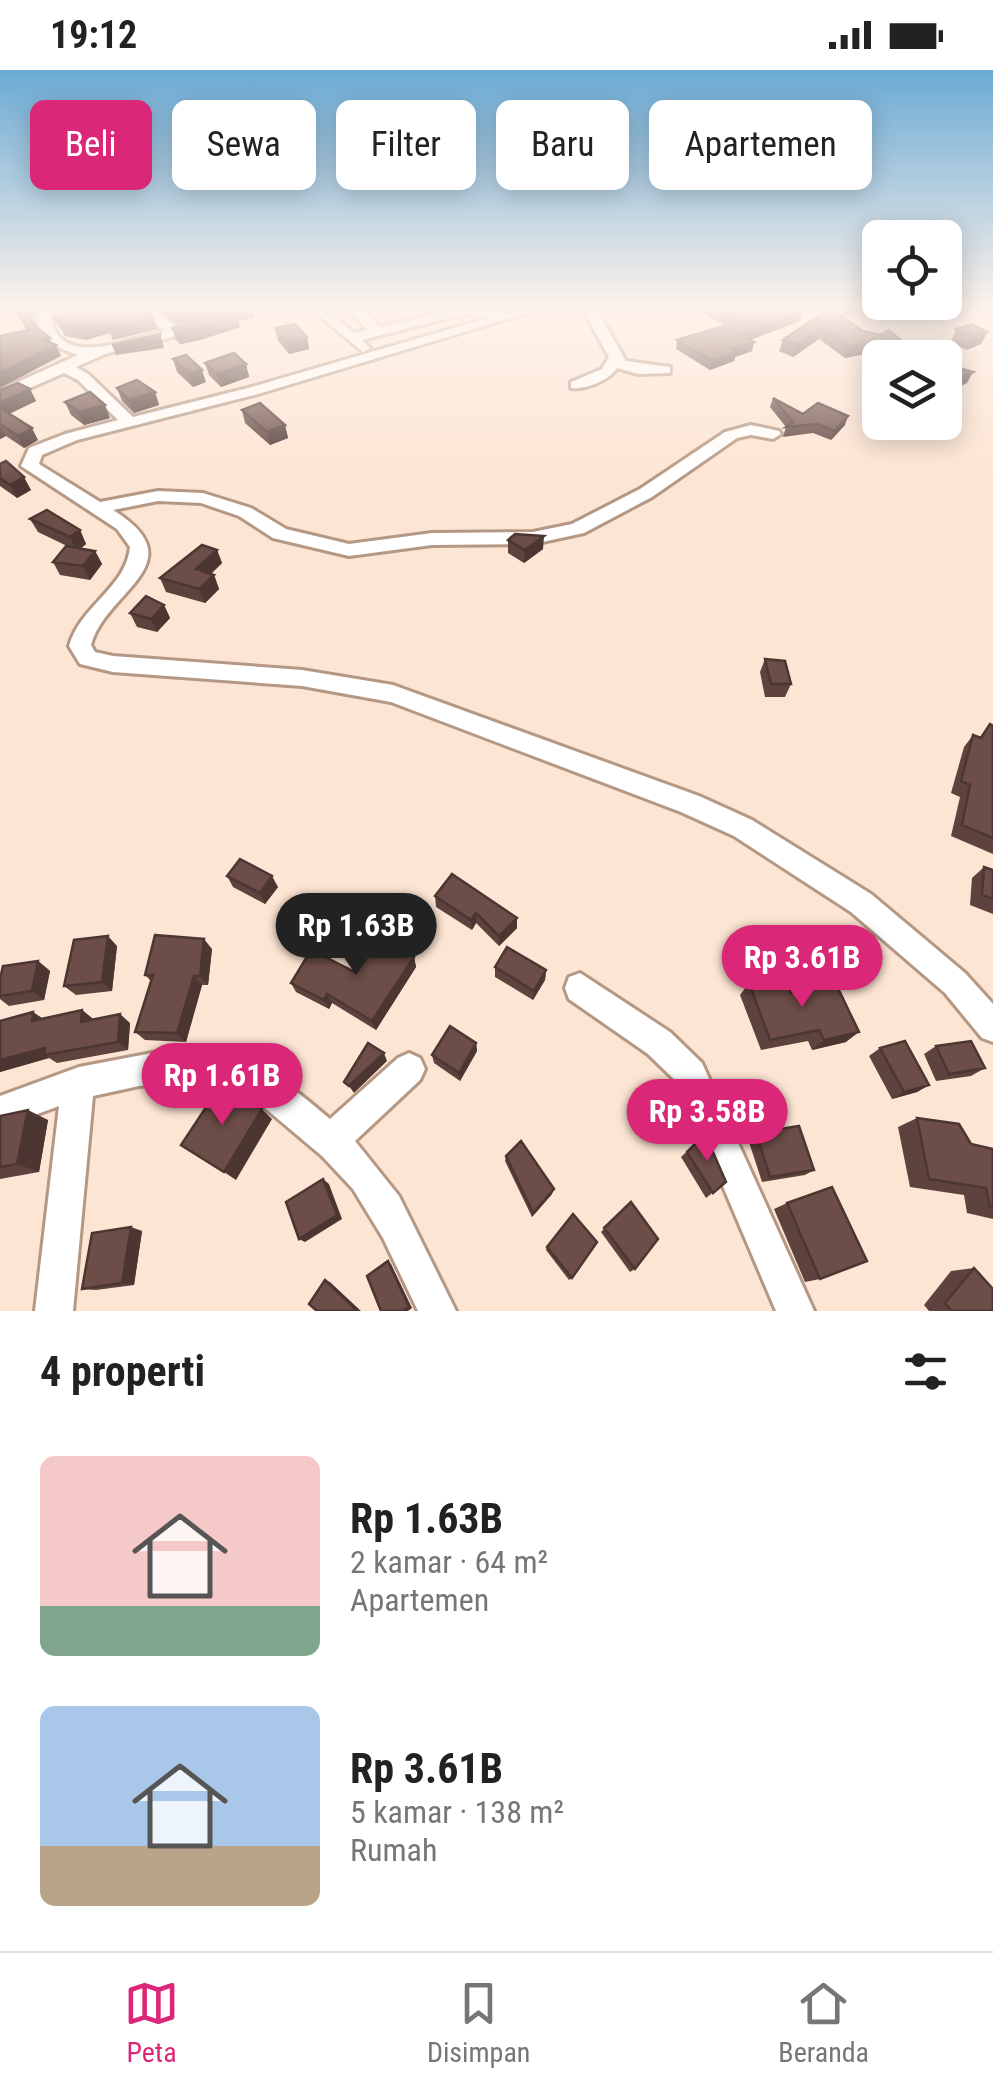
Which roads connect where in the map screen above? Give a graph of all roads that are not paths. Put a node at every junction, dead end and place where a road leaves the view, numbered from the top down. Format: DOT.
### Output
graph roads {
  1 [pos="74,365"];
  2 [pos="341,365"];
  3 [pos="612,365"];
  4 [pos="628,365"];
  5 [pos="68,369"];
  6 [pos="665,370"];
  7 [pos="576,385"];
  8 [pos="0,396"];
  9 [pos="130,423"];
  10 [pos="772,434"];
  11 [pos="97,508"];
  12 [pos="580,988"];
  13 [pos="990,1013"];
  14 [pos="409,1069"];
  15 [pos="78,1086"];
  16 [pos="0,1112"];
  17 [pos="330,1142"];
  18 [pos="54,1311"];
  19 [pos="437,1311"];
  20 [pos="796,1311"];
  1 -- 5 [label="street"];
  2 -- 9 [label="street"];
  3 -- 7 [label="street"];
  4 -- 6 [label="street"];
  5 -- 8 [label="street"];
  5 -- 9 [label="street"];
  9 -- 11 [label="street"];
  10 -- 11 [label="street"];
  11 -- 13 [label="street"];
  12 -- 20 [label="street"];
  14 -- 17 [label="street"];
  15 -- 16 [label="street"];
  15 -- 17 [label="street"];
  15 -- 18 [label="street"];
  17 -- 19 [label="street"];
}
